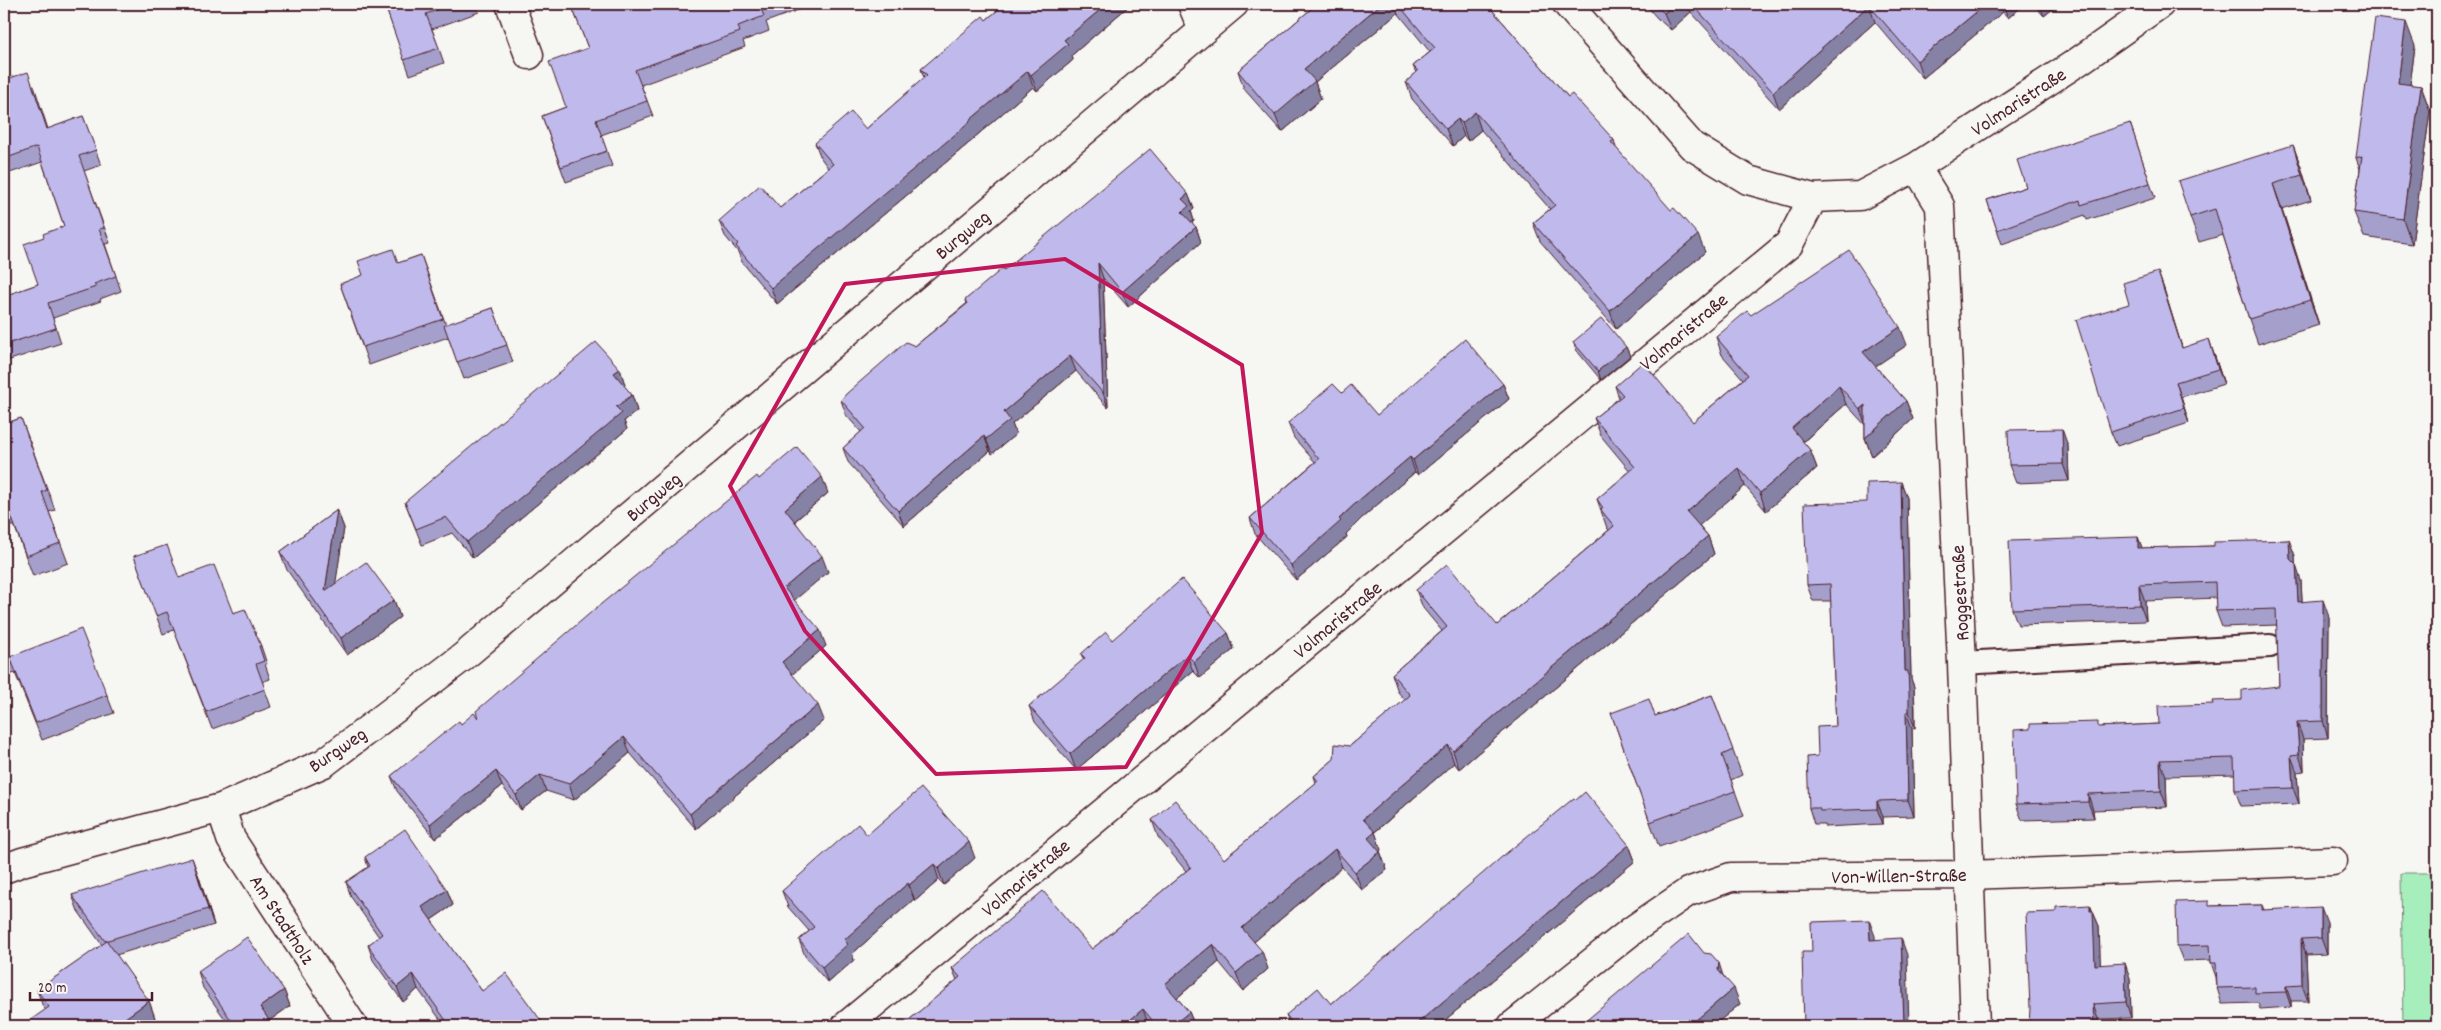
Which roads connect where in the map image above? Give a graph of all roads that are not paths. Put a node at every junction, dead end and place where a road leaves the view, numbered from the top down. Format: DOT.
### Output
graph roads {
  1 [pos="510,4"];
  2 [pos="1192,4"];
  3 [pos="1234,4"];
  4 [pos="1567,4"];
  5 [pos="2160,4"];
  6 [pos="1204,30"];
  7 [pos="529,54"];
  8 [pos="1916,167"];
  9 [pos="1813,198"];
  10 [pos="2270,646"];
  11 [pos="1962,662"];
  12 [pos="221,808"];
  13 [pos="2334,861"];
  14 [pos="4,869"];
  15 [pos="1969,875"];
  16 [pos="352,1026"];
  17 [pos="846,1026"];
  18 [pos="1512,1026"];
  19 [pos="1975,1026"];
  1 -- 7 [label="street"];
  2 -- 6 [label="street"];
  3 -- 6 [label="street, Burgweg"];
  4 -- 9 [label="street, Volmaristraße"];
  5 -- 8 [label="street, Volmaristraße"];
  6 -- 12 [label="street, Burgweg"];
  8 -- 9 [label="street, Volmaristraße"];
  8 -- 11 [label="street, Roggestraße"];
  9 -- 17 [label="street, Volmaristraße"];
  10 -- 11 [label="lane"];
  11 -- 15 [label="street, Roggestraße"];
  12 -- 14 [label="street, Burgweg"];
  12 -- 16 [label="street, Am Stadtholz"];
  13 -- 15 [label="street, Von-Willen-Straße"];
  15 -- 18 [label="street, Von-Willen-Straße"];
  15 -- 19 [label="street, Roggestraße"];
}
